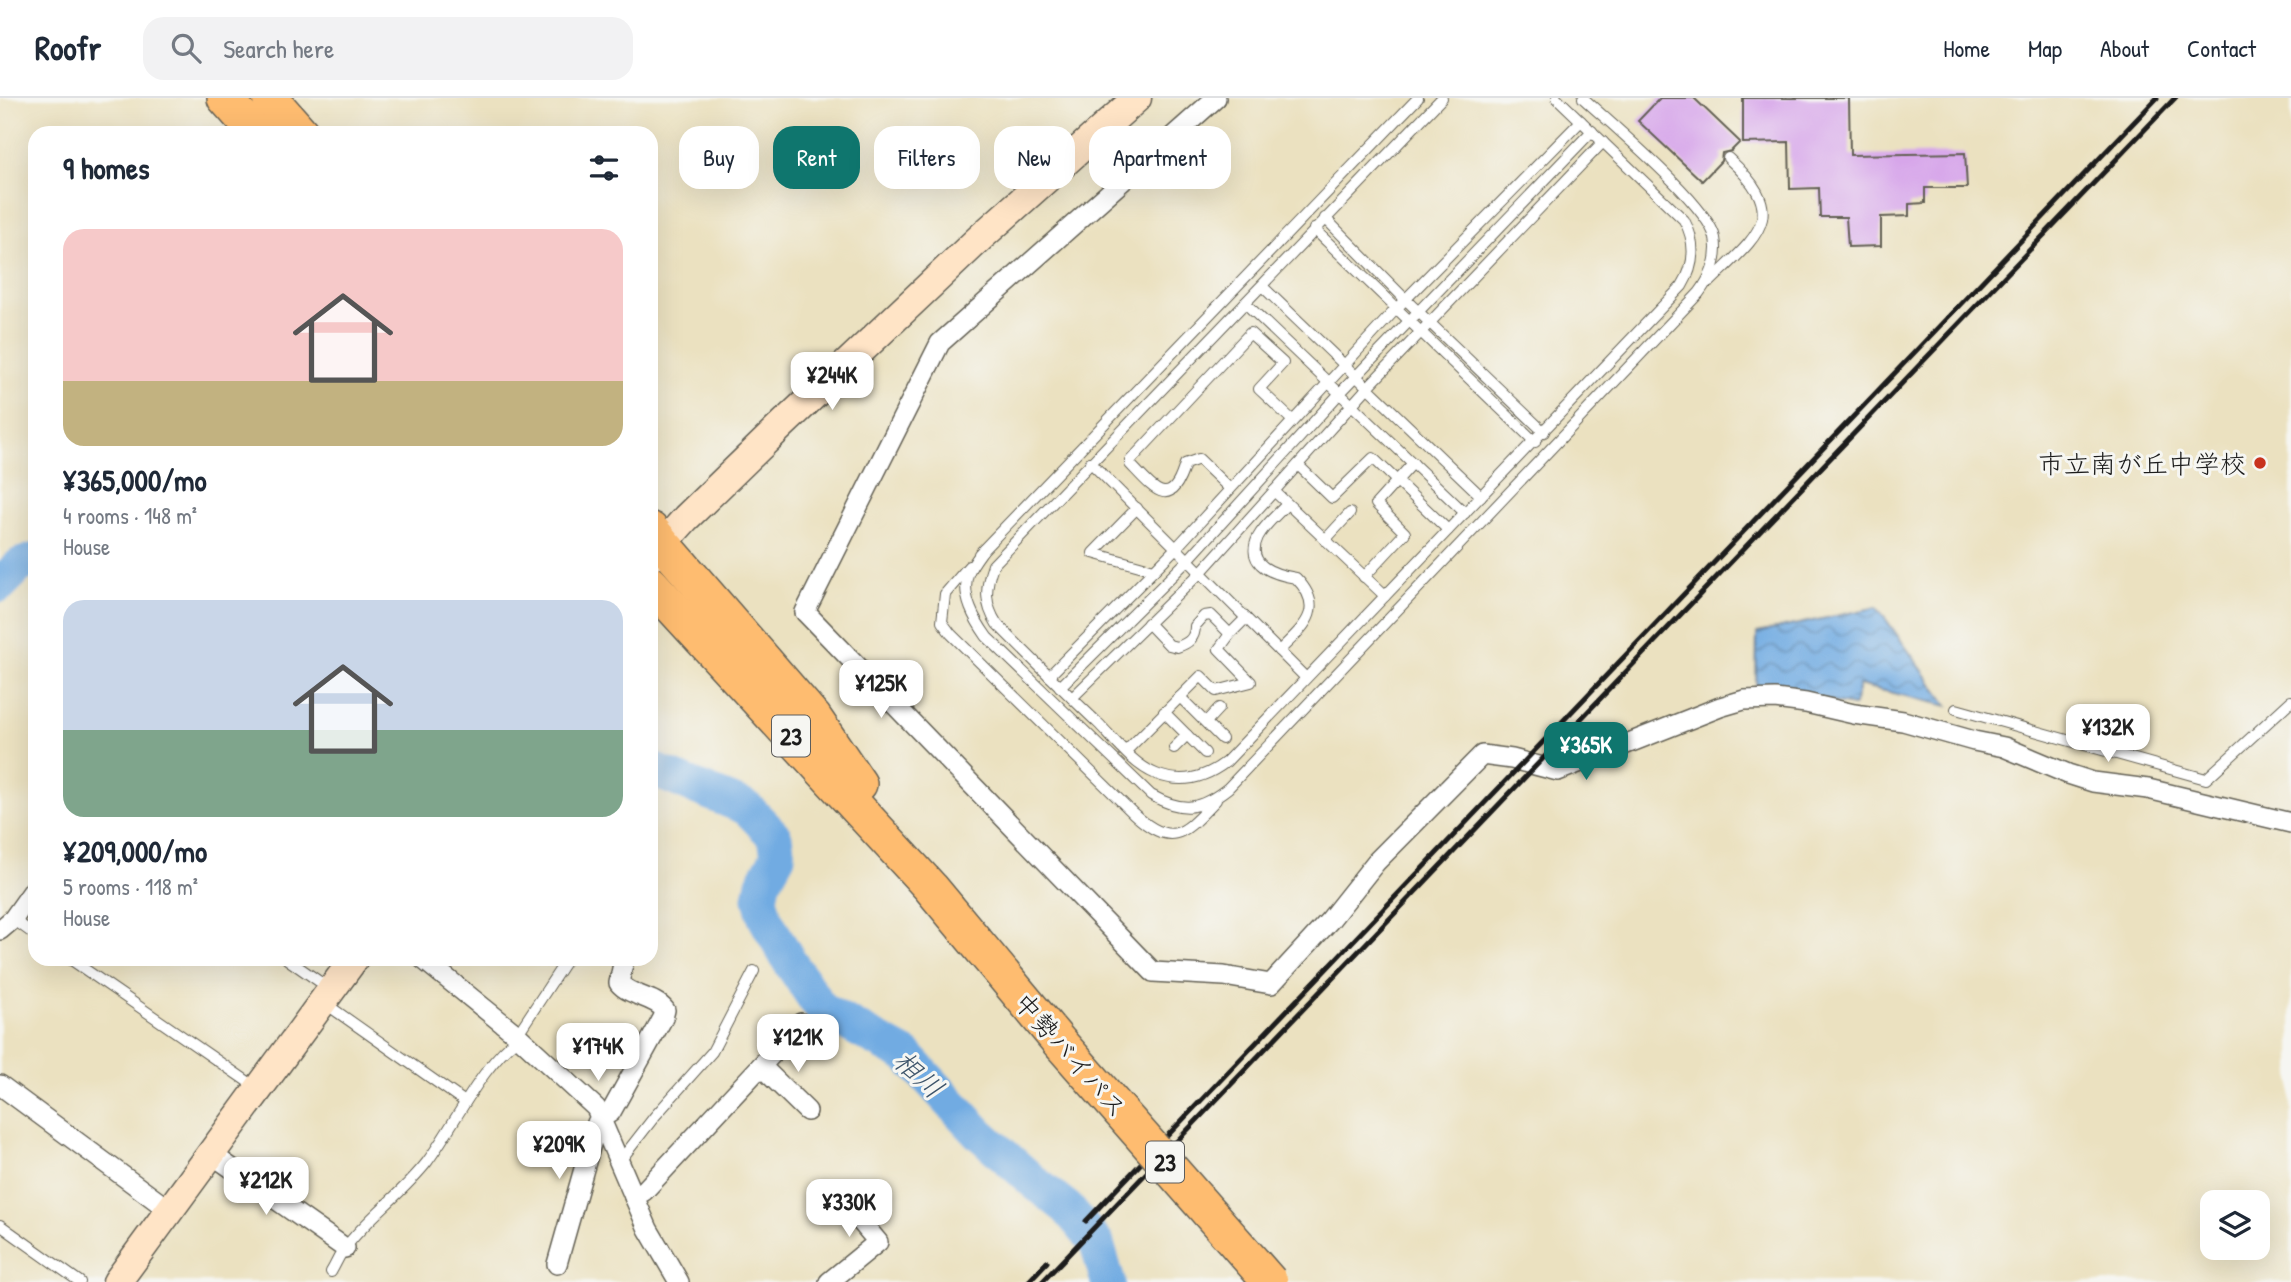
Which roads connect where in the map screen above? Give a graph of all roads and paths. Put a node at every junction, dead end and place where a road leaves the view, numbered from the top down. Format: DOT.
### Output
graph roads {
  1 [pos="225,98"];
  2 [pos="270,98"];
  3 [pos="1137,98"];
  4 [pos="1216,98"];
  5 [pos="1418,98"];
  6 [pos="1442,98"];
  7 [pos="1557,98"];
  8 [pos="1583,98"];
  9 [pos="1581,121"];
  10 [pos="250,126"];
  11 [pos="295,126"];
  12 [pos="1592,131"];
  13 [pos="1603,142"];
  14 [pos="1728,158"];
  15 [pos="1325,218"];
  16 [pos="1314,229"];
  17 [pos="1262,286"];
  18 [pos="1699,293"];
  19 [pos="1405,299"];
  20 [pos="1245,303"];
  21 [pos="1396,309"];
  22 [pos="1419,311"];
  23 [pos="1409,321"];
  24 [pos="1431,323"];
  25 [pos="1422,332"];
  26 [pos="1343,364"];
  27 [pos="1356,376"];
  28 [pos="1328,381"];
  29 [pos="1368,387"];
  30 [pos="1340,393"];
  31 [pos="1353,404"];
  32 [pos="1292,420"];
  33 [pos="1544,432"];
  34 [pos="1535,442"];
  35 [pos="1090,462"];
  36 [pos="1413,463"];
  37 [pos="1298,465"];
  38 [pos="1397,481"];
  39 [pos="1230,489"];
  40 [pos="1274,491"];
  41 [pos="1481,496"];
  42 [pos="1287,503"];
  43 [pos="1137,508"];
  44 [pos="1350,513"];
  45 [pos="1465,513"];
  46 [pos="1448,530"];
  47 [pos="658,540"];
  48 [pos="1325,540"];
  49 [pos="658,546"];
  50 [pos="1177,547"];
  51 [pos="983,550"];
  52 [pos="1188,560"];
  53 [pos="1154,570"];
  54 [pos="1201,572"];
  55 [pos="1364,577"];
  56 [pos="658,592"];
  57 [pos="1385,596"];
  58 [pos="1247,618"];
  59 [pos="1148,623"];
  60 [pos="1230,634"];
  61 [pos="1279,651"];
  62 [pos="1049,676"];
  63 [pos="1306,678"];
  64 [pos="1060,687"];
  65 [pos="1180,696"];
  66 [pos="1072,698"];
  67 [pos="2291,701"];
  68 [pos="1219,708"];
  69 [pos="1956,709"];
  70 [pos="1164,712"];
  71 [pos="1206,722"];
  72 [pos="1187,735"];
  73 [pos="1222,739"];
  74 [pos="1174,748"];
  75 [pos="1126,751"];
  76 [pos="1205,753"];
  77 [pos="1228,788"];
  78 [pos="2291,823"];
  79 [pos="931,888"];
  80 [pos="28,897"];
  81 [pos="6,925"];
  82 [pos="28,932"];
  83 [pos="80,966"];
  84 [pos="296,966"];
  85 [pos="349,966"];
  86 [pos="432,966"];
  87 [pos="563,966"];
  88 [pos="623,966"];
  89 [pos="754,971"];
  90 [pos="327,995"];
  91 [pos="801,1023"];
  92 [pos="518,1036"];
  93 [pos="761,1066"];
  94 [pos="0,1085"];
  95 [pos="258,1088"];
  96 [pos="465,1102"];
  97 [pos="807,1111"];
  98 [pos="601,1118"];
  99 [pos="210,1153"];
  100 [pos="620,1161"];
  101 [pos="836,1192"];
  102 [pos="634,1197"];
  103 [pos="169,1210"];
  104 [pos="0,1225"];
  105 [pos="345,1248"];
  106 [pos="557,1264"];
  107 [pos="331,1272"];
  108 [pos="127,1278"];
  109 [pos="839,1279"];
  110 [pos="80,1282"];
  111 [pos="679,1282"];
  112 [pos="1270,1282"];
  1 -- 10 [label="highway"];
  2 -- 11 [label="highway"];
  3 -- 47 [label="main road"];
  4 -- 78 [label="street"];
  5 -- 51 [label="lane"];
  6 -- 15 [label="lane"];
  7 -- 9 [label="lane"];
  8 -- 18 [label="lane"];
  9 -- 12 [label="lane"];
  9 -- 19 [label="lane"];
  12 -- 13 [label="lane"];
  12 -- 22 [label="lane"];
  13 -- 24 [label="lane"];
  13 -- 33 [label="lane"];
  14 -- 18 [label="lane"];
  15 -- 16 [label="lane"];
  15 -- 19 [label="lane"];
  16 -- 17 [label="lane"];
  16 -- 21 [label="lane"];
  17 -- 20 [label="lane"];
  17 -- 26 [label="lane"];
  18 -- 77 [label="lane"];
  19 -- 21 [label="lane"];
  19 -- 22 [label="lane"];
  20 -- 28 [label="lane"];
  20 -- 35 [label="lane"];
  21 -- 23 [label="lane"];
  21 -- 26 [label="lane"];
  22 -- 23 [label="lane"];
  22 -- 24 [label="lane"];
  23 -- 25 [label="lane"];
  23 -- 27 [label="lane"];
  24 -- 25 [label="lane"];
  24 -- 33 [label="lane"];
  25 -- 29 [label="lane"];
  25 -- 34 [label="lane"];
  26 -- 27 [label="lane"];
  26 -- 28 [label="lane"];
  27 -- 29 [label="lane"];
  27 -- 30 [label="lane"];
  28 -- 30 [label="lane"];
  28 -- 32 [label="lane"];
  29 -- 31 [label="lane"];
  29 -- 41 [label="lane"];
  30 -- 31 [label="lane"];
  30 -- 52 [label="lane"];
  31 -- 36 [label="lane"];
  31 -- 37 [label="lane"];
  32 -- 39 [label="lane"];
  32 -- 39 [label="lane"];
  33 -- 34 [label="lane"];
  34 -- 41 [label="lane"];
  35 -- 43 [label="lane"];
  35 -- 62 [label="lane"];
  36 -- 38 [label="lane"];
  36 -- 45 [label="lane"];
  37 -- 38 [label="lane"];
  37 -- 40 [label="lane"];
  38 -- 46 [label="lane"];
  38 -- 55 [label="lane"];
  39 -- 50 [label="lane"];
  40 -- 42 [label="lane"];
  40 -- 54 [label="lane"];
  41 -- 45 [label="lane"];
  42 -- 48 [label="lane"];
  42 -- 61 [label="lane"];
  43 -- 50 [label="lane"];
  43 -- 53 [label="lane"];
  44 -- 48 [label="lane"];
  45 -- 46 [label="lane"];
  46 -- 57 [label="lane"];
  48 -- 55 [label="lane"];
  49 -- 79 [label="highway, 中勢バイパス / 23"];
  50 -- 52 [label="lane"];
  50 -- 53 [label="lane"];
  51 -- 77 [label="lane"];
  51 -- 77 [label="lane"];
  52 -- 54 [label="lane"];
  52 -- 64 [label="lane"];
  53 -- 62 [label="lane"];
  54 -- 58 [label="lane"];
  54 -- 59 [label="lane"];
  55 -- 57 [label="lane"];
  56 -- 79 [label="highway, 中勢バイパス / 23"];
  57 -- 63 [label="lane"];
  58 -- 60 [label="lane"];
  58 -- 61 [label="lane"];
  59 -- 60 [label="lane"];
  59 -- 66 [label="lane"];
  60 -- 65 [label="lane"];
  61 -- 63 [label="lane"];
  62 -- 64 [label="lane"];
  63 -- 75 [label="lane"];
  64 -- 66 [label="lane"];
  65 -- 70 [label="lane"];
  65 -- 71 [label="lane"];
  66 -- 75 [label="lane"];
  67 -- 69 [label="lane"];
  68 -- 71 [label="lane"];
  70 -- 72 [label="lane"];
  70 -- 75 [label="lane"];
  71 -- 73 [label="lane"];
  72 -- 74 [label="lane"];
  72 -- 76 [label="lane"];
  79 -- 112 [label="highway, 中勢バイパス / 23, bridge"];
  80 -- 81 [label="street"];
  81 -- 82 [label="lane"];
  83 -- 95 [label="lane"];
  84 -- 90 [label="lane"];
  85 -- 90 [label="main road"];
  86 -- 92 [label="street"];
  87 -- 92 [label="lane"];
  88 -- 98 [label="street"];
  89 -- 100 [label="lane"];
  90 -- 95 [label="main road"];
  90 -- 96 [label="lane"];
  91 -- 93 [label="street"];
  92 -- 96 [label="lane"];
  92 -- 98 [label="street"];
  93 -- 97 [label="street"];
  93 -- 102 [label="street"];
  94 -- 103 [label="street"];
  95 -- 99 [label="main road"];
  96 -- 105 [label="lane"];
  98 -- 100 [label="street"];
  98 -- 106 [label="street"];
  99 -- 103 [label="main road"];
  99 -- 105 [label="street"];
  100 -- 102 [label="street"];
  101 -- 109 [label="street"];
  102 -- 111 [label="street"];
  103 -- 108 [label="main road"];
  104 -- 110 [label="lane"];
  105 -- 107 [label="lane"];
}
